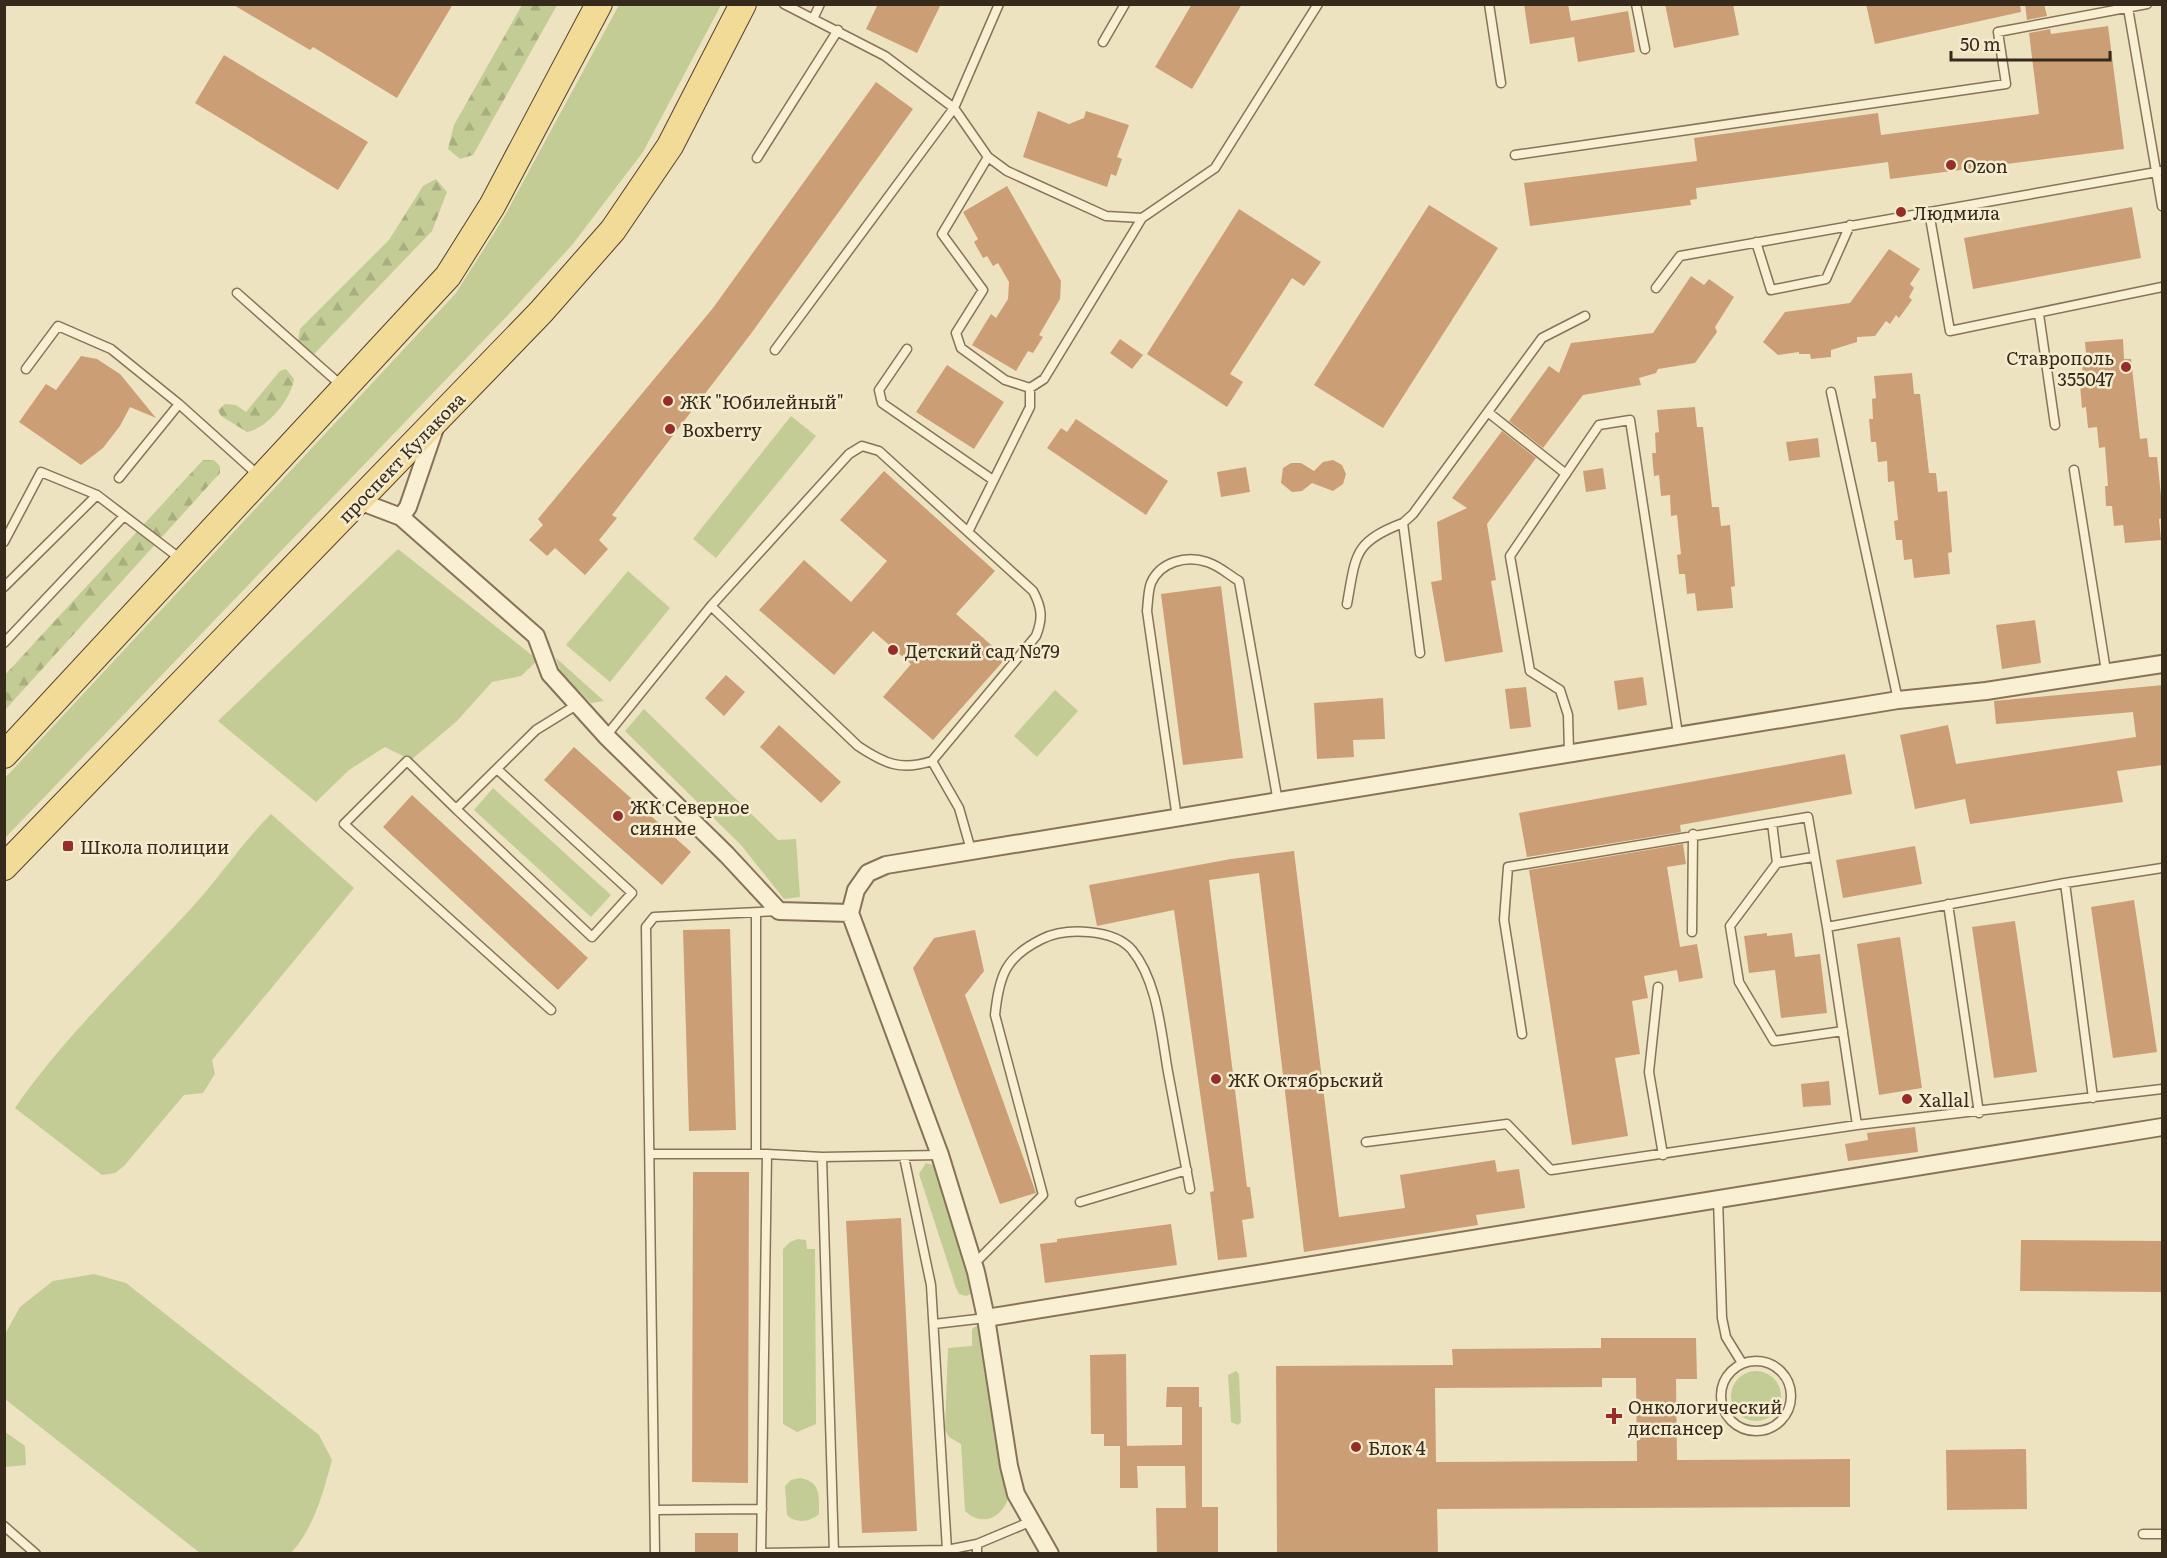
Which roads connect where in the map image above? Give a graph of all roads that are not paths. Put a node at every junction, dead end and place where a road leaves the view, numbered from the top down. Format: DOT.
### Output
graph roads {
  1 [pos="599,4"];
  2 [pos="743,4"];
  3 [pos="784,4"];
  4 [pos="820,4"];
  5 [pos="999,4"];
  6 [pos="1125,4"];
  7 [pos="1318,4"];
  8 [pos="1489,4"];
  9 [pos="1636,4"];
  10 [pos="2146,4"];
  11 [pos="2128,8"];
  12 [pos="813,19"];
  13 [pos="838,30"];
  14 [pos="1103,42"];
  15 [pos="1645,49"];
  16 [pos="1501,83"];
  17 [pos="954,108"];
  18 [pos="1515,155"];
  19 [pos="988,157"];
  20 [pos="757,158"];
  21 [pos="2159,172"];
  22 [pos="2163,206"];
  23 [pos="1929,212"];
  24 [pos="1142,218"];
  25 [pos="1850,225"];
  26 [pos="1756,242"];
  27 [pos="2163,286"];
  28 [pos="1656,288"];
  29 [pos="237,293"];
  30 [pos="2039,314"];
  31 [pos="1585,316"];
  32 [pos="907,349"];
  33 [pos="774,350"];
  34 [pos="26,369"];
  35 [pos="344,388"];
  36 [pos="1030,388"];
  37 [pos="1831,392"];
  38 [pos="179,404"];
  39 [pos="1489,413"];
  40 [pos="439,417"];
  41 [pos="2055,425"];
  42 [pos="2074,470"];
  43 [pos="1566,474"];
  44 [pos="119,478"];
  45 [pos="261,478"];
  46 [pos="993,480"];
  47 [pos="97,495"];
  48 [pos="359,501"];
  49 [pos="124,516"];
  50 [pos="401,517"];
  51 [pos="1403,523"];
  52 [pos="968,532"];
  53 [pos="4,543"];
  54 [pos="183,561"];
  55 [pos="4,587"];
  56 [pos="1347,604"];
  57 [pos="711,606"];
  58 [pos="4,643"];
  59 [pos="1420,653"];
  60 [pos="2163,664"];
  61 [pos="2106,671"];
  62 [pos="1898,700"];
  63 [pos="578,704"];
  64 [pos="1678,734"];
  65 [pos="606,736"];
  66 [pos="1569,752"];
  67 [pos="4,755"];
  68 [pos="932,760"];
  69 [pos="497,769"];
  70 [pos="1278,801"];
  71 [pos="456,809"];
  72 [pos="1177,819"];
  73 [pos="1772,823"];
  74 [pos="1693,834"];
  75 [pos="970,850"];
  76 [pos="1813,857"];
  77 [pos="1777,863"];
  78 [pos="4,867"];
  79 [pos="2163,868"];
  80 [pos="2065,883"];
  81 [pos="1948,904"];
  82 [pos="779,911"];
  83 [pos="756,913"];
  84 [pos="850,913"];
  85 [pos="1827,927"];
  86 [pos="1692,932"];
  87 [pos="1658,987"];
  88 [pos="551,1010"];
  89 [pos="1843,1031"];
  90 [pos="1522,1034"];
  91 [pos="2163,1089"];
  92 [pos="2093,1098"];
  93 [pos="1979,1113"];
  94 [pos="1857,1125"];
  95 [pos="2163,1127"];
  96 [pos="1366,1142"];
  97 [pos="651,1154"];
  98 [pos="756,1154"];
  99 [pos="766,1154"];
  100 [pos="940,1155"];
  101 [pos="1663,1155"];
  102 [pos="822,1156"];
  103 [pos="904,1156"];
  104 [pos="1187,1170"];
  105 [pos="1190,1189"];
  106 [pos="1718,1199"];
  107 [pos="1080,1202"];
  108 [pos="974,1264"];
  109 [pos="986,1318"];
  110 [pos="934,1324"];
  111 [pos="1742,1363"];
  112 [pos="762,1509"];
  113 [pos="656,1510"];
  114 [pos="1032,1521"];
  115 [pos="4,1526"];
  116 [pos="2143,1534"];
  117 [pos="2163,1534"];
  118 [pos="976,1549"];
  119 [pos="947,1550"];
  120 [pos="834,1552"];
  121 [pos="761,1553"];
  122 [pos="36,1554"];
  123 [pos="655,1554"];
  124 [pos="1050,1554"];
  1 -- 35 [label="main road"];
  2 -- 40 [label="main road, проспект Кулакова"];
  3 -- 12 [label="lane"];
  4 -- 12 [label="lane"];
  5 -- 17 [label="lane"];
  6 -- 14 [label="lane"];
  7 -- 24 [label="lane"];
  8 -- 16 [label="lane"];
  9 -- 15 [label="lane"];
  10 -- 11 [label="lane"];
  11 -- 18 [label="lane"];
  11 -- 21 [label="lane"];
  12 -- 13 [label="lane"];
  13 -- 17 [label="lane"];
  13 -- 20 [label="lane"];
  17 -- 19 [label="lane"];
  17 -- 33 [label="lane"];
  19 -- 24 [label="lane"];
  19 -- 36 [label="lane"];
  21 -- 22 [label="lane"];
  21 -- 23 [label="lane"];
  23 -- 25 [label="lane"];
  23 -- 30 [label="lane"];
  24 -- 36 [label="lane"];
  25 -- 26 [label="lane"];
  25 -- 26 [label="lane"];
  26 -- 28 [label="lane"];
  27 -- 30 [label="lane"];
  29 -- 35 [label="lane"];
  30 -- 41 [label="lane"];
  31 -- 39 [label="lane"];
  32 -- 46 [label="lane"];
  34 -- 38 [label="lane"];
  35 -- 45 [label="main road"];
  36 -- 46 [label="lane"];
  37 -- 62 [label="lane"];
  38 -- 44 [label="lane"];
  38 -- 45 [label="lane"];
  39 -- 43 [label="lane"];
  39 -- 51 [label="lane"];
  40 -- 48 [label="main road, проспект Кулакова"];
  40 -- 50 [label="street"];
  42 -- 61 [label="lane"];
  43 -- 64 [label="lane"];
  43 -- 66 [label="lane"];
  45 -- 54 [label="main road"];
  46 -- 52 [label="lane"];
  47 -- 49 [label="lane"];
  47 -- 53 [label="lane"];
  47 -- 55 [label="lane"];
  48 -- 50 [label="street"];
  48 -- 78 [label="main road, проспект Кулакова"];
  49 -- 54 [label="lane"];
  49 -- 58 [label="lane"];
  50 -- 63 [label="street"];
  51 -- 56 [label="lane"];
  51 -- 59 [label="lane"];
  52 -- 57 [label="lane"];
  52 -- 68 [label="lane"];
  54 -- 67 [label="main road"];
  57 -- 65 [label="lane"];
  57 -- 68 [label="lane"];
  60 -- 61 [label="street"];
  61 -- 62 [label="street"];
  62 -- 64 [label="street"];
  63 -- 65 [label="street"];
  63 -- 69 [label="lane"];
  64 -- 66 [label="street"];
  65 -- 82 [label="street"];
  66 -- 70 [label="street"];
  68 -- 75 [label="lane"];
  69 -- 71 [label="lane"];
  69 -- 71 [label="lane"];
  70 -- 72 [label="street"];
  70 -- 72 [label="lane"];
  71 -- 88 [label="lane"];
  72 -- 75 [label="street"];
  73 -- 74 [label="lane"];
  73 -- 76 [label="lane"];
  73 -- 77 [label="lane"];
  74 -- 86 [label="lane"];
  74 -- 90 [label="lane"];
  75 -- 84 [label="street"];
  76 -- 77 [label="lane"];
  76 -- 85 [label="lane"];
  77 -- 89 [label="lane"];
  79 -- 80 [label="lane"];
  80 -- 81 [label="lane"];
  80 -- 92 [label="lane"];
  81 -- 85 [label="lane"];
  81 -- 93 [label="lane"];
  82 -- 83 [label="lane"];
  82 -- 84 [label="street"];
  83 -- 97 [label="lane"];
  83 -- 98 [label="lane"];
  84 -- 100 [label="street"];
  85 -- 89 [label="lane"];
  87 -- 101 [label="lane"];
  89 -- 94 [label="lane"];
  91 -- 92 [label="lane"];
  92 -- 93 [label="lane"];
  93 -- 94 [label="lane"];
  94 -- 101 [label="lane"];
  95 -- 106 [label="street"];
  96 -- 101 [label="lane"];
  97 -- 98 [label="lane"];
  97 -- 113 [label="lane"];
  98 -- 99 [label="lane"];
  99 -- 102 [label="lane"];
  99 -- 112 [label="lane"];
  100 -- 103 [label="lane"];
  100 -- 108 [label="street"];
  102 -- 103 [label="lane"];
  102 -- 120 [label="lane"];
  103 -- 110 [label="lane"];
  104 -- 105 [label="lane"];
  104 -- 107 [label="lane"];
  104 -- 108 [label="lane"];
  106 -- 109 [label="street"];
  106 -- 111 [label="lane"];
  108 -- 109 [label="street"];
  109 -- 110 [label="lane"];
  109 -- 114 [label="street"];
  110 -- 119 [label="lane"];
  111 -- 111 [label="lane"];
  112 -- 113 [label="lane"];
  112 -- 121 [label="lane"];
  113 -- 123 [label="lane"];
  114 -- 118 [label="lane"];
  114 -- 124 [label="street"];
  115 -- 122 [label="lane"];
  116 -- 117 [label="lane"];
  118 -- 119 [label="lane"];
  119 -- 120 [label="lane"];
  120 -- 121 [label="lane"];
}
